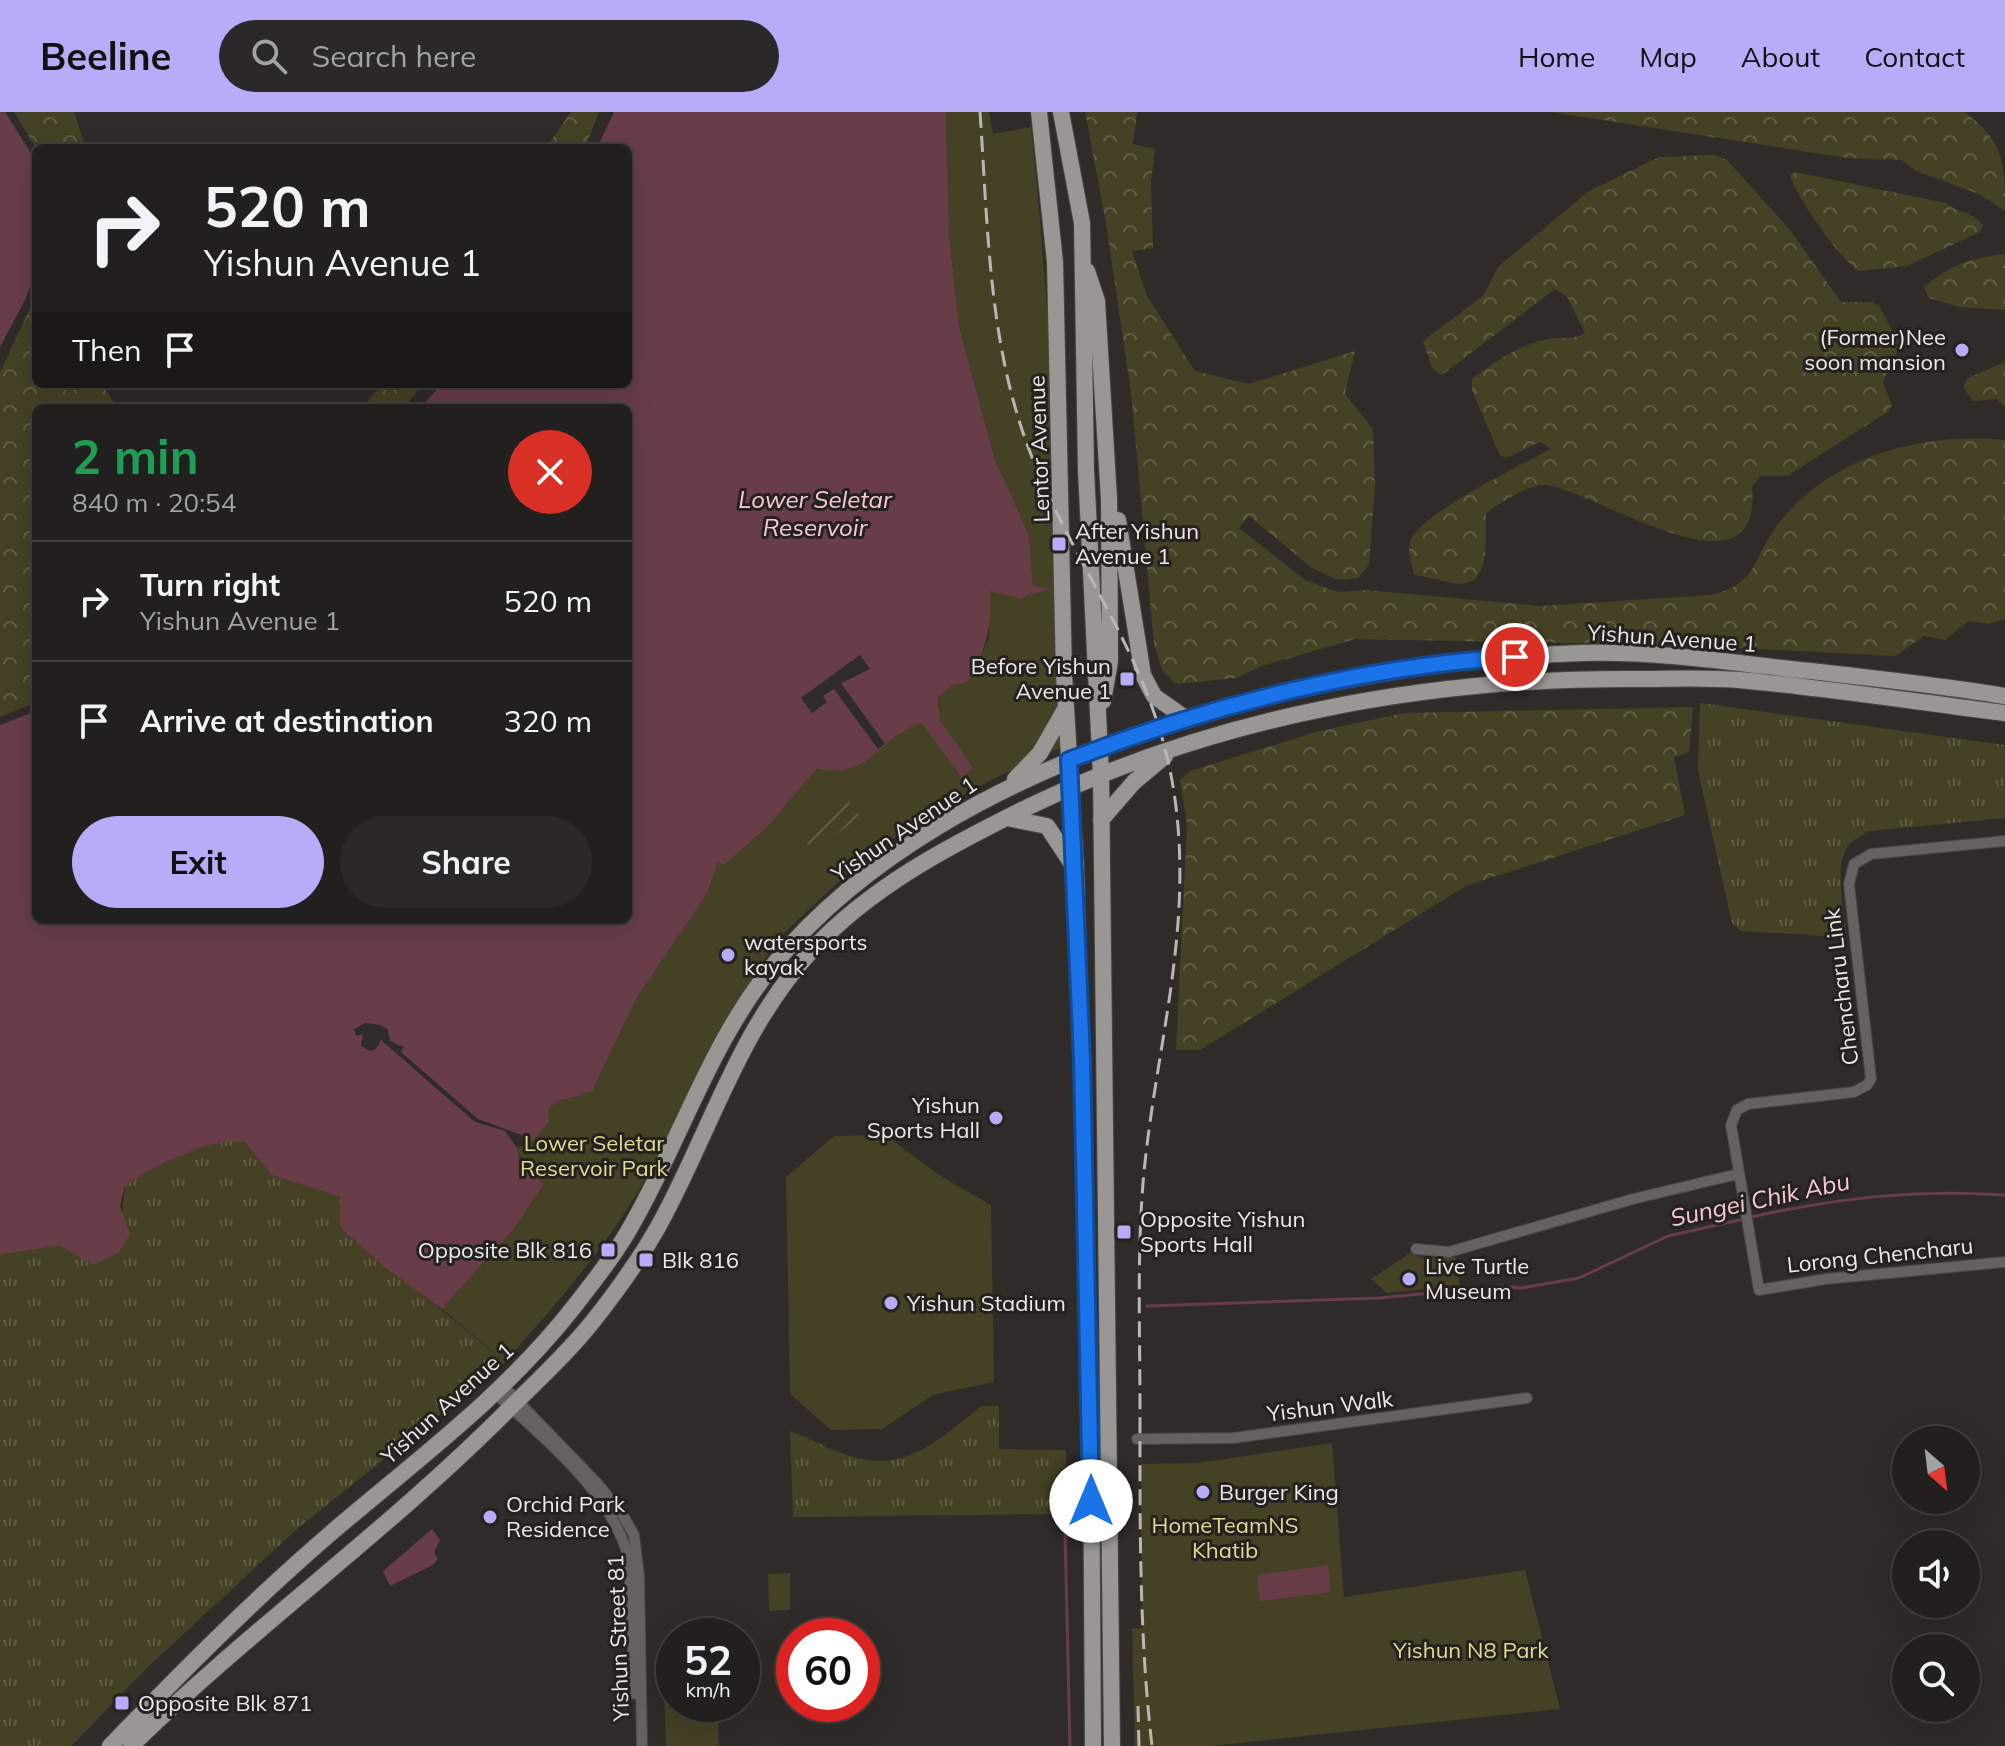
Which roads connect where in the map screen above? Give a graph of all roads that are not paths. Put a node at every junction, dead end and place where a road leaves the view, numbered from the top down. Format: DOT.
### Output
graph roads {
  1 [pos="1039,112"];
  2 [pos="1061,112"];
  3 [pos="1081,251"];
  4 [pos="1106,443"];
  5 [pos="2005,696"];
  6 [pos="1066,706"];
  7 [pos="2005,713"];
  8 [pos="1188,720"];
  9 [pos="1099,722"];
  10 [pos="1100,748"];
  11 [pos="1169,752"];
  12 [pos="1069,760"];
  13 [pos="1101,774"];
  14 [pos="1072,786"];
  15 [pos="1005,789"];
  16 [pos="1007,818"];
  17 [pos="1101,820"];
  18 [pos="2005,841"];
  19 [pos="878,868"];
  20 [pos="1076,870"];
  21 [pos="901,877"];
  22 [pos="1738,1174"];
  23 [pos="1416,1249"];
  24 [pos="2005,1262"];
  25 [pos="1759,1290"];
  26 [pos="500,1391"];
  27 [pos="1527,1398"];
  28 [pos="514,1404"];
  29 [pos="1137,1439"];
  30 [pos="326,1538"];
  31 [pos="361,1546"];
  32 [pos="296,1565"];
  33 [pos="330,1572"];
  34 [pos="110,1746"];
  35 [pos="131,1746"];
  36 [pos="635,1746"];
  37 [pos="642,1746"];
  38 [pos="1093,1746"];
  39 [pos="1112,1746"];
  1 -- 6 [label="main road, Lentor Avenue"];
  2 -- 3 [label="main road"];
  3 -- 4 [label="main road"];
  3 -- 9 [label="main road"];
  4 -- 8 [label="main road"];
  4 -- 9 [label="main road"];
  5 -- 8 [label="main road, Yishun Avenue 1"];
  6 -- 12 [label="main road, Lentor Avenue"];
  6 -- 15 [label="main road"];
  7 -- 11 [label="main road, Yishun Avenue 1"];
  8 -- 10 [label="main road, Yishun Avenue 1"];
  9 -- 10 [label="main road"];
  10 -- 12 [label="main road, Yishun Avenue 1"];
  10 -- 13 [label="main road"];
  11 -- 13 [label="main road, Yishun Avenue 1"];
  11 -- 17 [label="main road"];
  12 -- 14 [label="main road, Lentor Avenue"];
  12 -- 15 [label="main road, Yishun Avenue 1"];
  13 -- 14 [label="main road, Yishun Avenue 1"];
  13 -- 17 [label="main road"];
  14 -- 16 [label="main road, Yishun Avenue 1"];
  14 -- 20 [label="main road, Lentor Avenue"];
  15 -- 19 [label="main road, Yishun Avenue 1"];
  16 -- 20 [label="main road"];
  16 -- 21 [label="main road, Yishun Avenue 1"];
  17 -- 39 [label="main road"];
  18 -- 22 [label="street, Chencharu Link"];
  19 -- 21 [label="main road"];
  19 -- 26 [label="main road, Yishun Avenue 1"];
  20 -- 38 [label="main road, Lentor Avenue"];
  21 -- 28 [label="main road, Yishun Avenue 1"];
  22 -- 23 [label="street"];
  22 -- 25 [label="street, Chencharu Link"];
  24 -- 25 [label="street, Lorong Chencharu"];
  26 -- 28 [label="street, Yishun Street 81"];
  26 -- 30 [label="main road, Yishun Avenue 1"];
  27 -- 29 [label="street, Yishun Walk"];
  28 -- 31 [label="main road, Yishun Avenue 1"];
  28 -- 36 [label="street, Yishun Street 81"];
  28 -- 37 [label="street, Yishun Street 81"];
  30 -- 31 [label="main road"];
  30 -- 32 [label="main road, Yishun Avenue 1"];
  31 -- 33 [label="main road, Yishun Avenue 1"];
  32 -- 33 [label="main road"];
  32 -- 34 [label="main road, Yishun Avenue 1"];
  33 -- 35 [label="main road, Yishun Avenue 1"];
}
